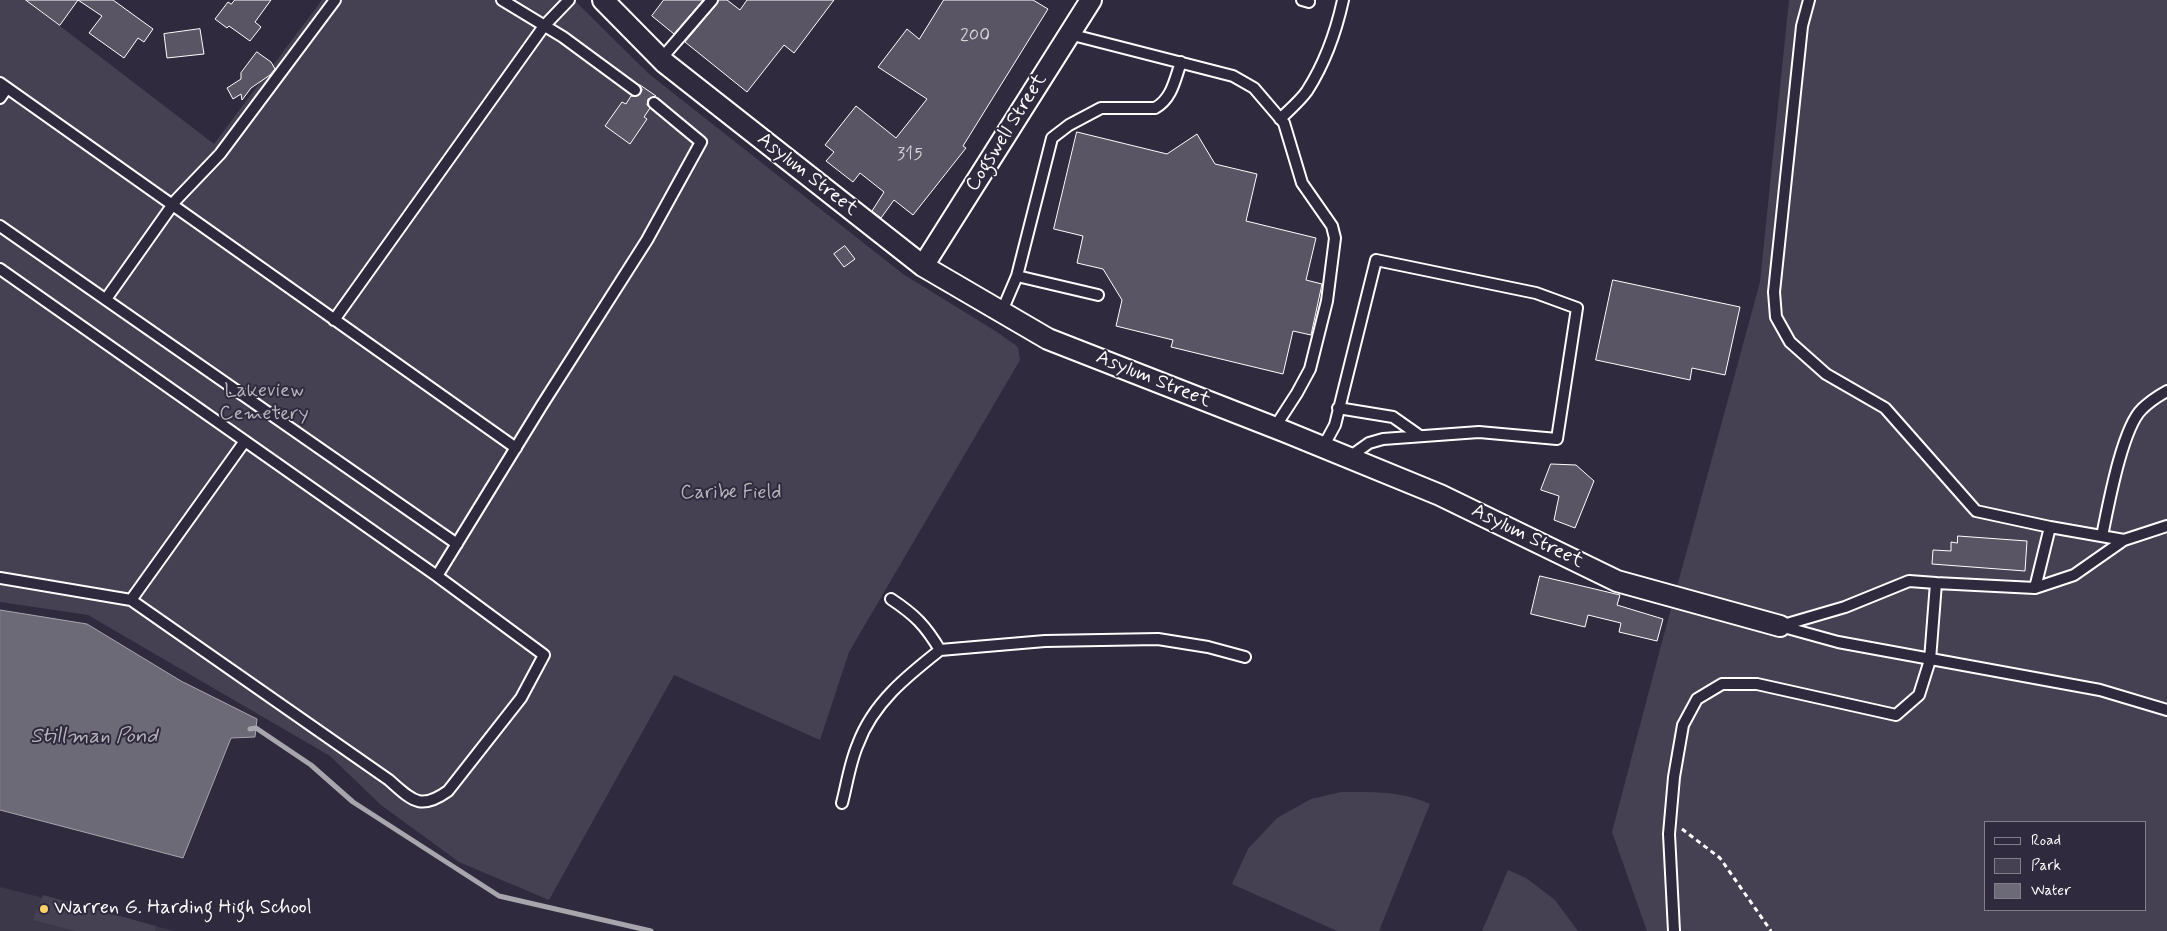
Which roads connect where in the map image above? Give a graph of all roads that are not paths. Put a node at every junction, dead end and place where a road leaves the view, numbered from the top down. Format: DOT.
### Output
graph roads {
  1 [pos="335,0"];
  2 [pos="502,0"];
  3 [pos="569,0"];
  4 [pos="603,0"];
  5 [pos="712,0"];
  6 [pos="1091,0"];
  7 [pos="1302,0"];
  8 [pos="1310,0"];
  9 [pos="1343,0"];
  10 [pos="1809,0"];
  11 [pos="544,26"];
  12 [pos="1069,34"];
  13 [pos="661,59"];
  14 [pos="1181,62"];
  15 [pos="4,86"];
  16 [pos="635,90"];
  17 [pos="0,98"];
  18 [pos="654,103"];
  19 [pos="1280,119"];
  20 [pos="172,206"];
  21 [pos="0,226"];
  22 [pos="923,266"];
  23 [pos="0,269"];
  24 [pos="1017,276"];
  25 [pos="1098,295"];
  26 [pos="106,299"];
  27 [pos="1002,311"];
  28 [pos="334,320"];
  29 [pos="2167,391"];
  30 [pos="1338,408"];
  31 [pos="1275,427"];
  32 [pos="1420,436"];
  33 [pos="245,441"];
  34 [pos="1324,447"];
  35 [pos="516,448"];
  36 [pos="1348,458"];
  37 [pos="2167,526"];
  38 [pos="2050,527"];
  39 [pos="2102,536"];
  40 [pos="2124,540"];
  41 [pos="457,544"];
  42 [pos="438,576"];
  43 [pos="0,578"];
  44 [pos="1936,583"];
  45 [pos="2035,588"];
  46 [pos="891,599"];
  47 [pos="130,600"];
  48 [pos="1780,626"];
  49 [pos="940,650"];
  50 [pos="1245,657"];
  51 [pos="1930,660"];
  52 [pos="2167,710"];
  53 [pos="842,803"];
  54 [pos="1674,931"];
  1 -- 20 [label="lane"];
  2 -- 11 [label="lane"];
  3 -- 11 [label="lane"];
  4 -- 13 [label="street, Asylum Street"];
  5 -- 13 [label="lane"];
  6 -- 12 [label="street, Cogswell Street"];
  7 -- 8 [label="lane"];
  9 -- 19 [label="lane"];
  10 -- 38 [label="lane"];
  11 -- 16 [label="lane"];
  11 -- 28 [label="lane"];
  12 -- 14 [label="lane"];
  12 -- 22 [label="street, Cogswell Street"];
  13 -- 22 [label="street, Asylum Street"];
  14 -- 19 [label="lane"];
  14 -- 24 [label="lane"];
  15 -- 17 [label="lane"];
  15 -- 20 [label="lane"];
  18 -- 35 [label="lane"];
  19 -- 31 [label="lane"];
  20 -- 26 [label="lane"];
  20 -- 28 [label="lane"];
  21 -- 26 [label="lane"];
  22 -- 27 [label="street, Asylum Street"];
  23 -- 33 [label="lane"];
  24 -- 25 [label="lane"];
  24 -- 27 [label="lane"];
  26 -- 41 [label="lane"];
  27 -- 31 [label="street, Asylum Street"];
  28 -- 35 [label="lane"];
  29 -- 39 [label="lane"];
  30 -- 32 [label="lane"];
  30 -- 32 [label="lane"];
  30 -- 34 [label="lane"];
  31 -- 34 [label="street, Asylum Street"];
  32 -- 36 [label="lane"];
  33 -- 42 [label="lane"];
  33 -- 47 [label="lane"];
  34 -- 36 [label="street, Asylum Street"];
  35 -- 41 [label="lane"];
  36 -- 48 [label="street, Asylum Street"];
  37 -- 40 [label="lane"];
  38 -- 39 [label="lane"];
  38 -- 45 [label="lane"];
  39 -- 40 [label="lane"];
  40 -- 45 [label="lane"];
  41 -- 42 [label="lane"];
  42 -- 47 [label="lane"];
  43 -- 47 [label="lane"];
  44 -- 45 [label="lane"];
  44 -- 48 [label="lane"];
  44 -- 51 [label="lane"];
  46 -- 49 [label="lane"];
  48 -- 51 [label="lane"];
  49 -- 50 [label="lane"];
  49 -- 53 [label="lane"];
  51 -- 52 [label="lane"];
  51 -- 54 [label="lane"];
}
